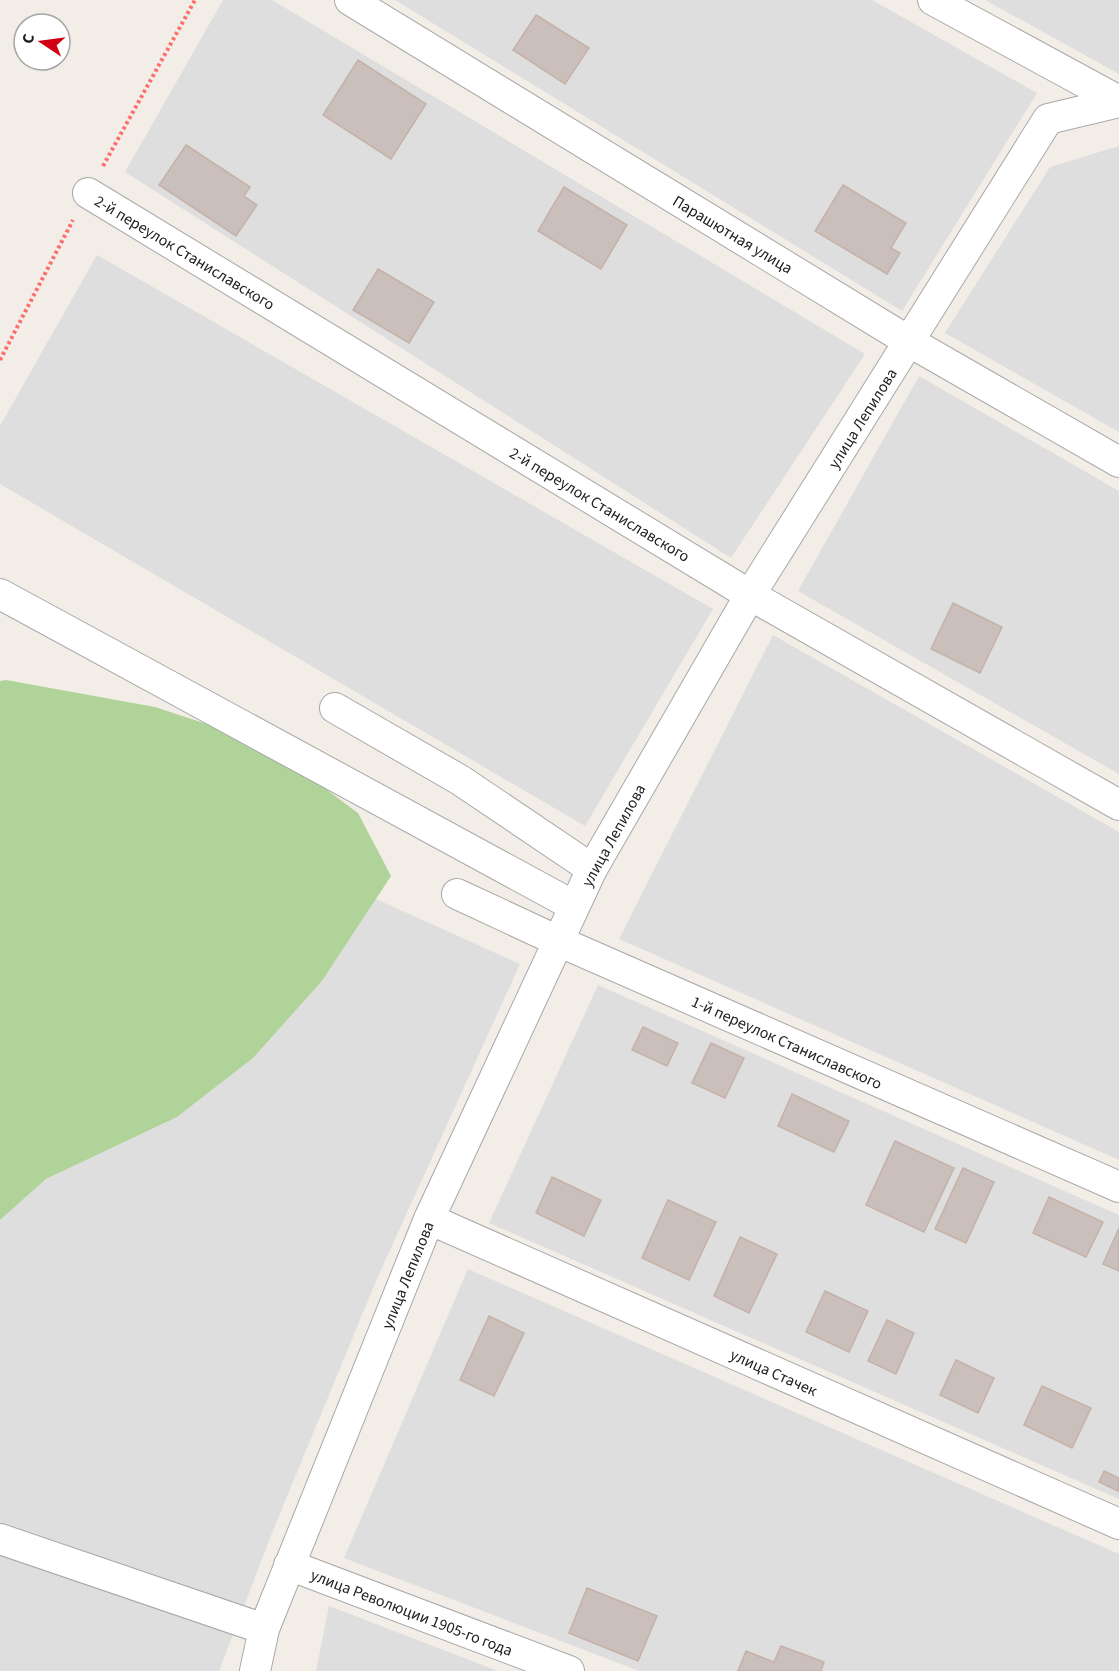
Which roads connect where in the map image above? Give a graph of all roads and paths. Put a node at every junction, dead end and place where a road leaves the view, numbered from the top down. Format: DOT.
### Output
graph roads {
  1 [pos="350,0"];
  2 [pos="933,0"];
  3 [pos="1119,102"];
  4 [pos="88,192"];
  5 [pos="910,342"];
  6 [pos="1119,462"];
  7 [pos="0,594"];
  8 [pos="750,595"];
  9 [pos="334,708"];
  10 [pos="1119,805"];
  11 [pos="592,869"];
  12 [pos="457,894"];
  13 [pos="574,906"];
  14 [pos="558,941"];
  15 [pos="1119,1187"];
  16 [pos="429,1219"];
  17 [pos="1119,1524"];
  18 [pos="0,1539"];
  19 [pos="289,1565"];
  20 [pos="264,1629"];
  21 [pos="255,1671"];
  22 [pos="569,1671"];
  1 -- 5 [label="street, Парашютная улица"];
  2 -- 3 [label="street"];
  3 -- 5 [label="street, улица Лепилова"];
  4 -- 8 [label="street, 2-й переулок Станиславского"];
  5 -- 6 [label="street, Парашютная улица"];
  5 -- 8 [label="street, улица Лепилова"];
  7 -- 13 [label="street"];
  8 -- 10 [label="street, 2-й переулок Станиславского"];
  8 -- 11 [label="street, улица Лепилова"];
  9 -- 11 [label="street"];
  11 -- 13 [label="street, улица Лепилова"];
  12 -- 14 [label="street, 1-й переулок Станиславского"];
  13 -- 14 [label="street, улица Лепилова"];
  14 -- 15 [label="street, 1-й переулок Станиславского"];
  14 -- 16 [label="street, улица Лепилова"];
  16 -- 17 [label="street, улица Стачек"];
  16 -- 19 [label="street, улица Лепилова"];
  18 -- 20 [label="street"];
  19 -- 20 [label="street, улица Лепилова"];
  19 -- 22 [label="street, улица Революции 1905-го года"];
  20 -- 21 [label="street, улица Лепилова"];
}
